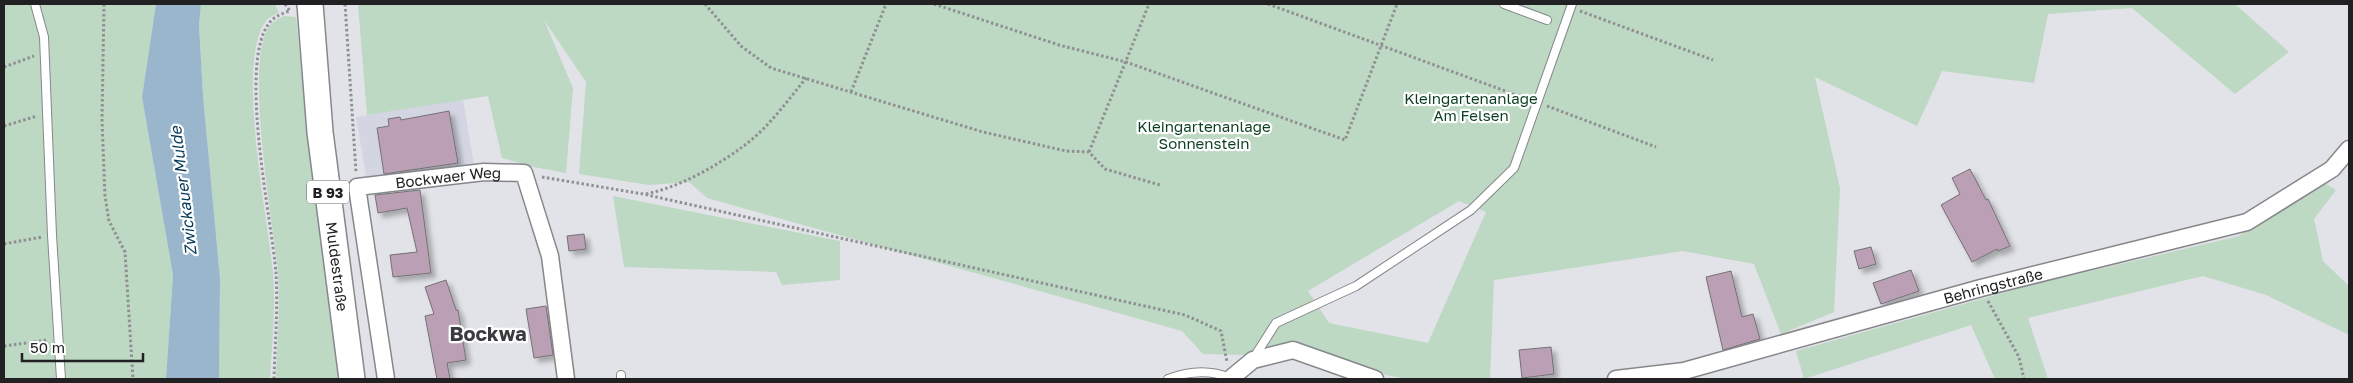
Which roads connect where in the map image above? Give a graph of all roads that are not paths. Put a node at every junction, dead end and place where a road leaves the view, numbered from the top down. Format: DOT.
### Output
graph roads {
  1 [pos="35,4"];
  2 [pos="1504,4"];
  3 [pos="1571,6"];
  4 [pos="299,7"];
  5 [pos="1547,20"];
  6 [pos="2349,150"];
  7 [pos="357,187"];
  8 [pos="328,190"];
  9 [pos="1253,360"];
  10 [pos="61,379"];
  11 [pos="352,379"];
  12 [pos="386,379"];
  13 [pos="566,379"];
  14 [pos="1168,379"];
  15 [pos="1230,379"];
  16 [pos="1375,379"];
  17 [pos="1616,379"];
  1 -- 10 [label="lane"];
  2 -- 5 [label="lane"];
  3 -- 9 [label="lane"];
  4 -- 8 [label="main road, Muldestraße / B 93"];
  6 -- 17 [label="street, Behringstraße"];
  7 -- 8 [label="lane"];
  7 -- 12 [label="street"];
  7 -- 13 [label="street, Bockwaer Weg"];
  8 -- 11 [label="main road, Muldestraße / B 93"];
  9 -- 15 [label="street"];
  9 -- 16 [label="street"];
  14 -- 15 [label="lane"];
}
